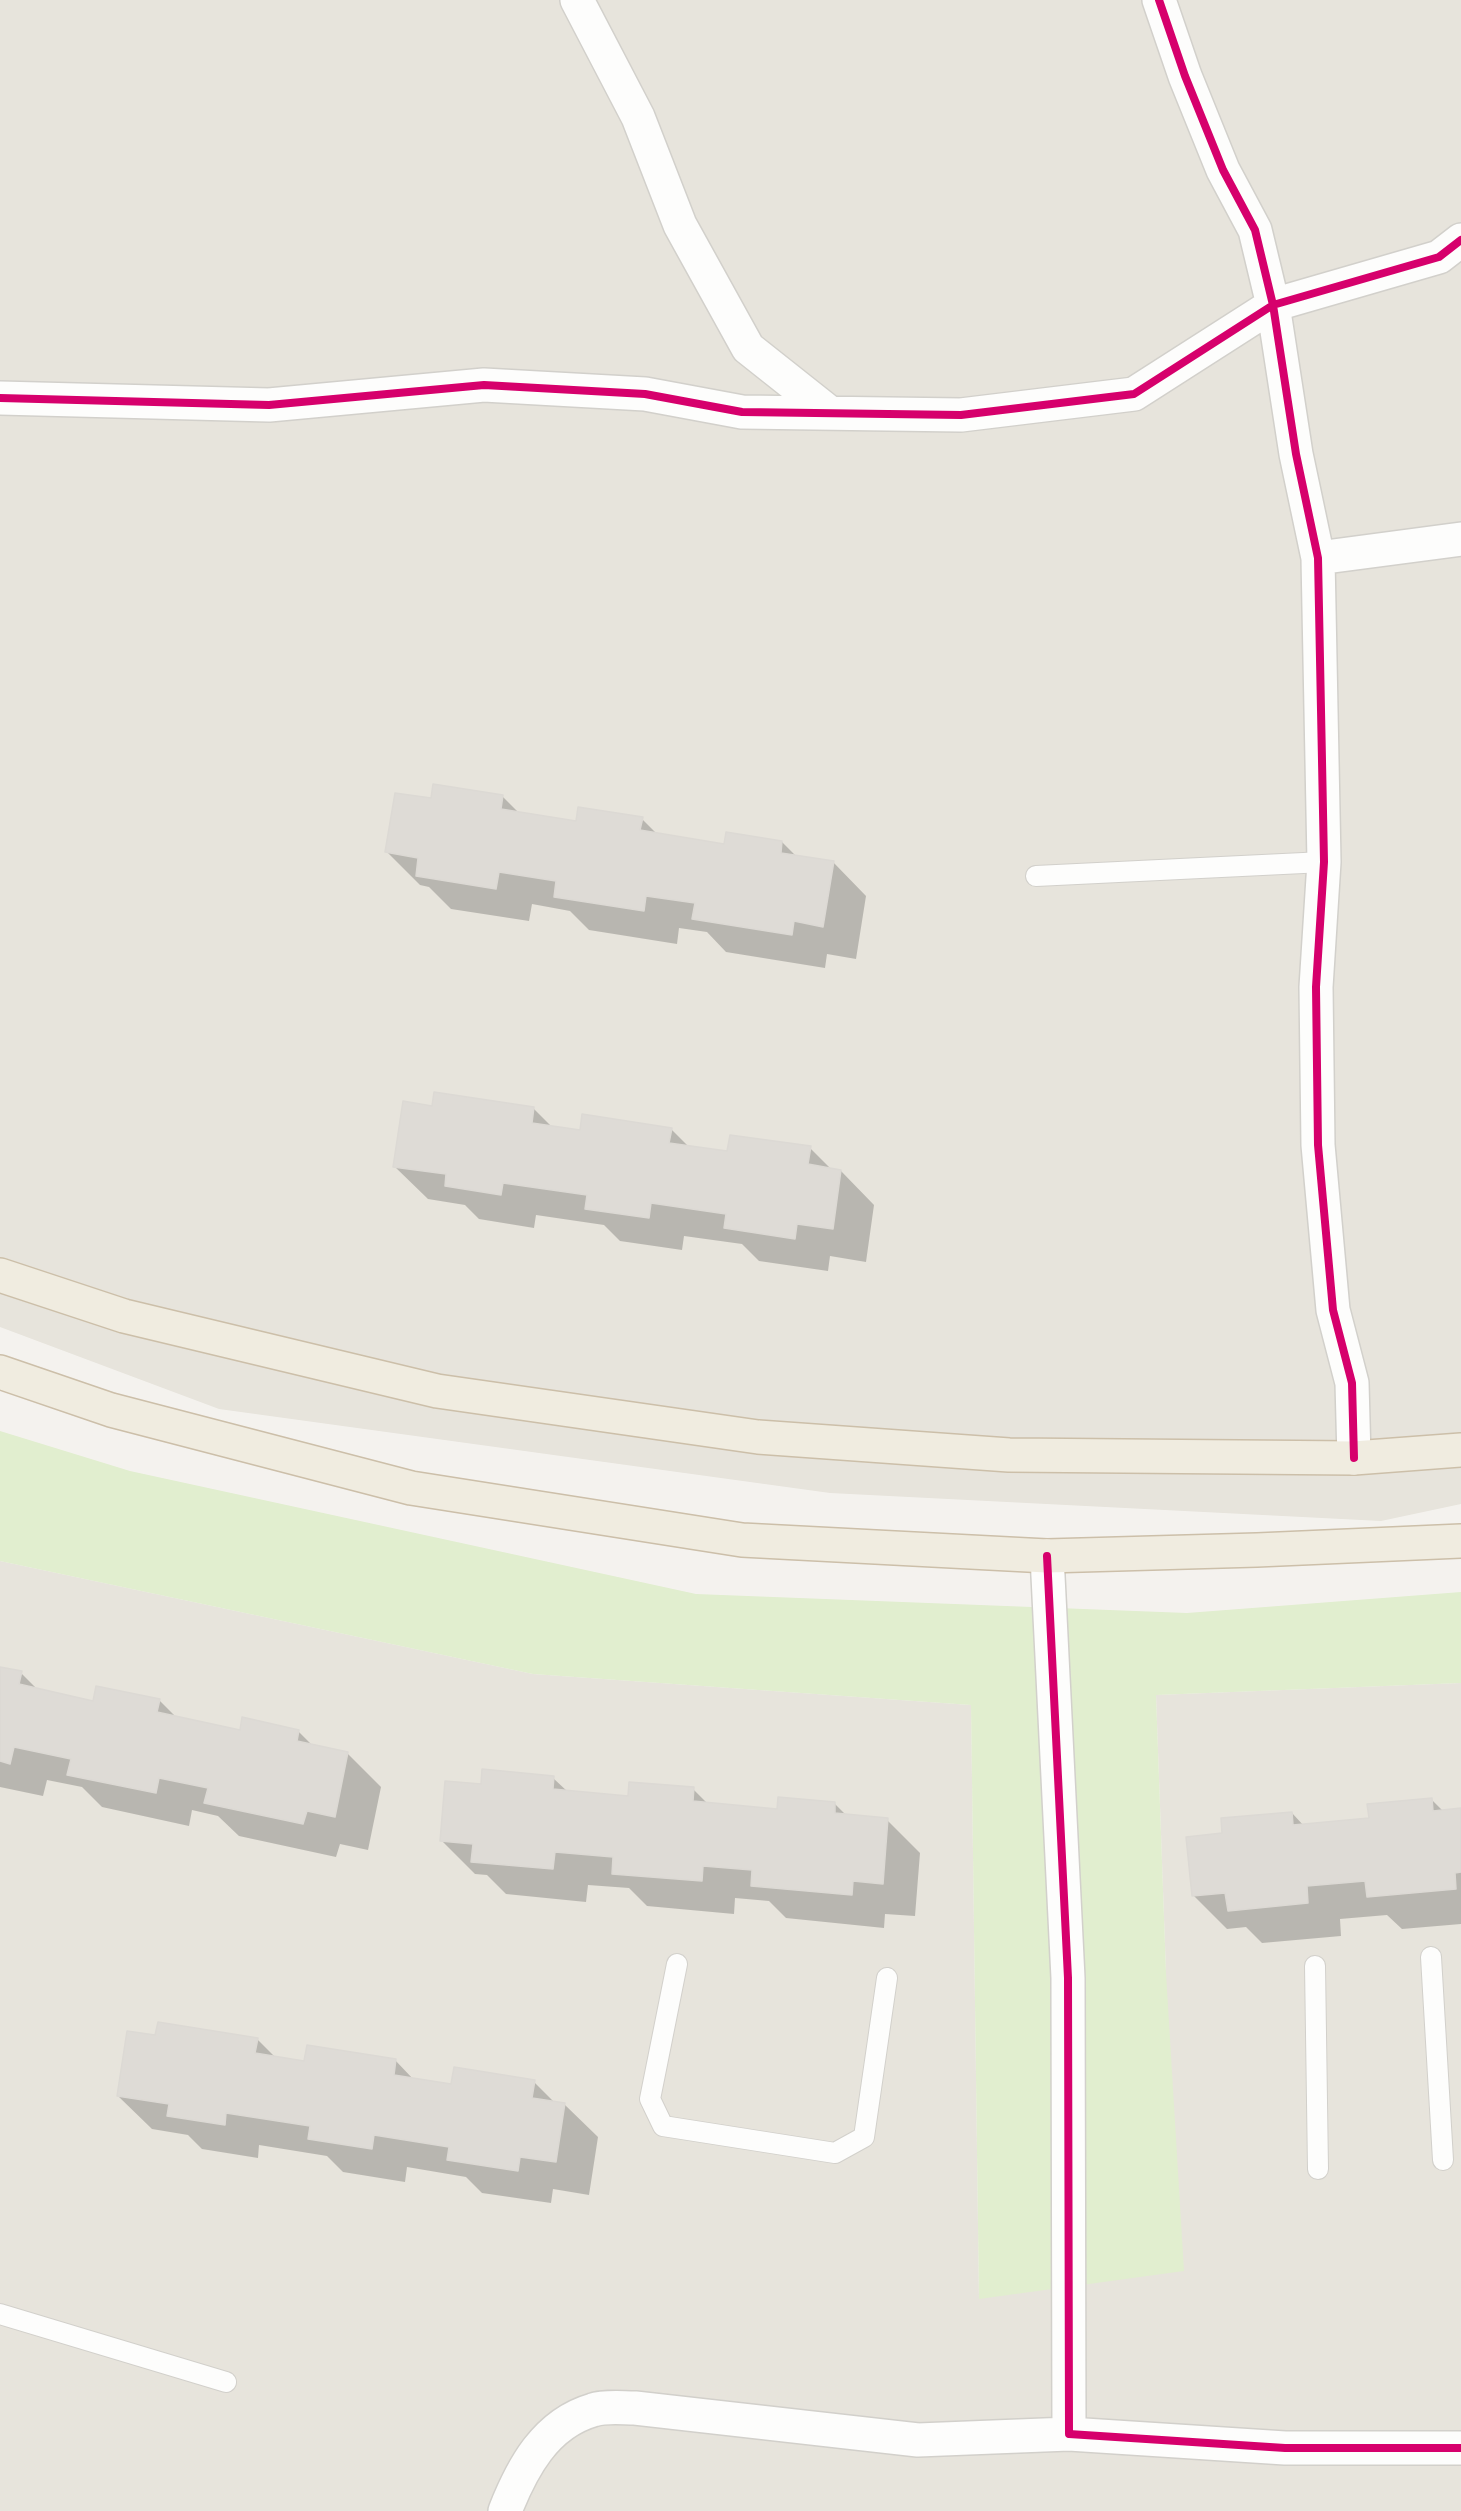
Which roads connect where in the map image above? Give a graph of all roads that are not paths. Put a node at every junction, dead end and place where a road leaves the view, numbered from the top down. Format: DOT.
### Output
graph roads {
  1 [pos="577,0"];
  2 [pos="1159,0"];
  3 [pos="1461,240"];
  4 [pos="1273,305"];
  5 [pos="0,398"];
  6 [pos="831,413"];
  7 [pos="1461,539"];
  8 [pos="1318,558"];
  9 [pos="1324,862"];
  10 [pos="1036,876"];
  11 [pos="0,1275"];
  12 [pos="0,1372"];
  13 [pos="1461,1450"];
  14 [pos="1354,1458"];
  15 [pos="1461,1541"];
  16 [pos="1047,1556"];
  17 [pos="1431,1957"];
  18 [pos="677,1964"];
  19 [pos="1316,1966"];
  20 [pos="887,1978"];
  21 [pos="1443,2160"];
  22 [pos="1318,2169"];
  23 [pos="0,2314"];
  24 [pos="226,2382"];
  25 [pos="1069,2434"];
  26 [pos="1461,2448"];
  27 [pos="505,2511"];
  1 -- 6 [label="street"];
  2 -- 4 [label="street"];
  3 -- 4 [label="street"];
  4 -- 6 [label="street"];
  4 -- 8 [label="street"];
  5 -- 6 [label="street"];
  7 -- 8 [label="street"];
  8 -- 9 [label="street"];
  9 -- 10 [label="lane"];
  9 -- 14 [label="street"];
  11 -- 14 [label="highway"];
  12 -- 16 [label="highway"];
  13 -- 14 [label="highway"];
  15 -- 16 [label="highway"];
  16 -- 25 [label="street"];
  17 -- 21 [label="lane"];
  18 -- 20 [label="lane"];
  19 -- 22 [label="lane"];
  23 -- 24 [label="lane"];
  25 -- 26 [label="street"];
  25 -- 27 [label="street"];
}
